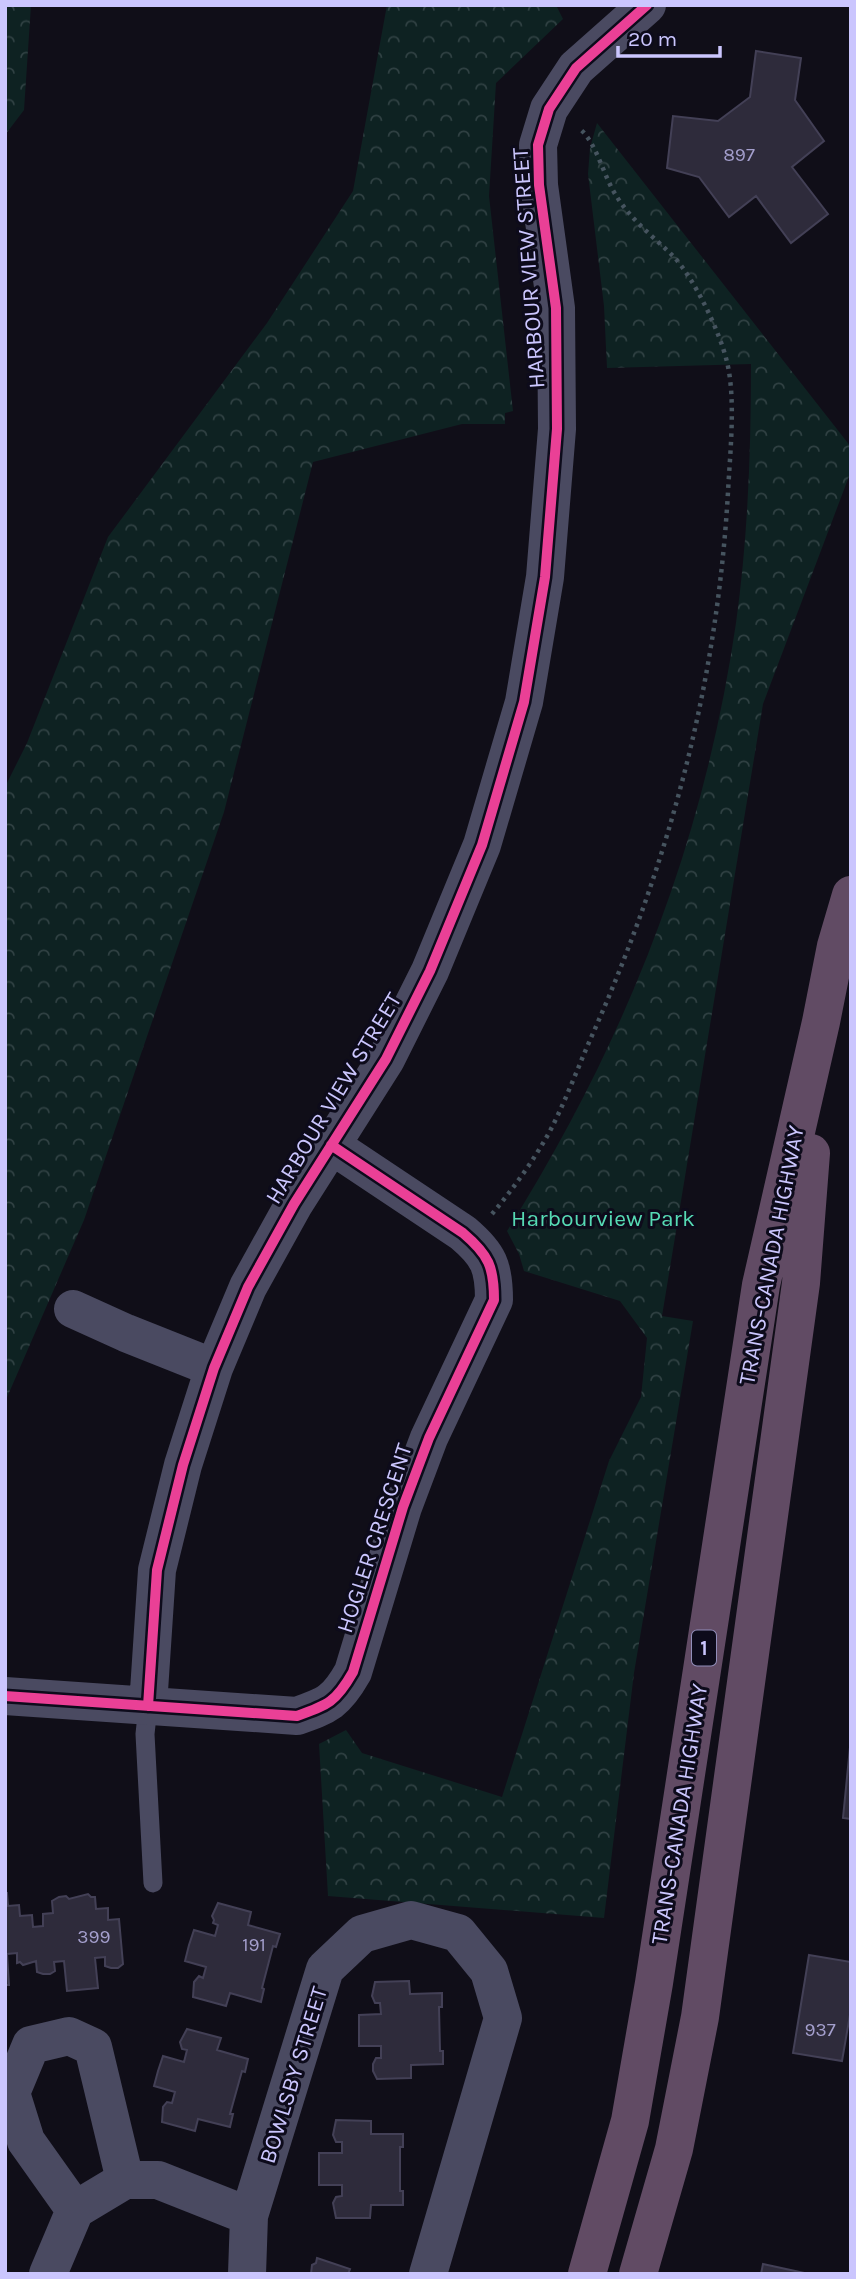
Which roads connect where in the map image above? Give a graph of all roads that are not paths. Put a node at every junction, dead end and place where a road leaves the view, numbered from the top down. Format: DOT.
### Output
graph roads {
  1 [pos="647,5"];
  2 [pos="608,18"];
  3 [pos="851,895"];
  4 [pos="821,1022"];
  5 [pos="331,1145"];
  6 [pos="73,1309"];
  7 [pos="214,1368"];
  8 [pos="5,1696"];
  9 [pos="148,1706"];
  10 [pos="153,1883"];
  11 [pos="125,2180"];
  12 [pos="75,2210"];
  13 [pos="249,2216"];
  14 [pos="48,2274"];
  15 [pos="247,2274"];
  16 [pos="428,2274"];
  17 [pos="587,2274"];
  18 [pos="638,2274"];
  1 -- 2 [label="street, HARBOUR VIEW STREET"];
  2 -- 5 [label="street, HARBOUR VIEW STREET"];
  3 -- 4 [label="highway, TRANS-CANADA HIGHWAY / 1"];
  4 -- 17 [label="highway, TRANS-CANADA HIGHWAY / 1"];
  4 -- 18 [label="highway, TRANS-CANADA HIGHWAY / 1"];
  5 -- 7 [label="street, HARBOUR VIEW STREET"];
  5 -- 9 [label="street, HOGLER CRESCENT"];
  6 -- 7 [label="street"];
  7 -- 9 [label="street, HARBOUR VIEW STREET"];
  8 -- 9 [label="street, HOGLER CRESCENT"];
  9 -- 10 [label="lane"];
  11 -- 12 [label="street"];
  11 -- 12 [label="street"];
  11 -- 13 [label="street"];
  12 -- 14 [label="street"];
  13 -- 15 [label="street, BOWLSBY STREET"];
  13 -- 16 [label="street, BOWLSBY STREET"];
}
